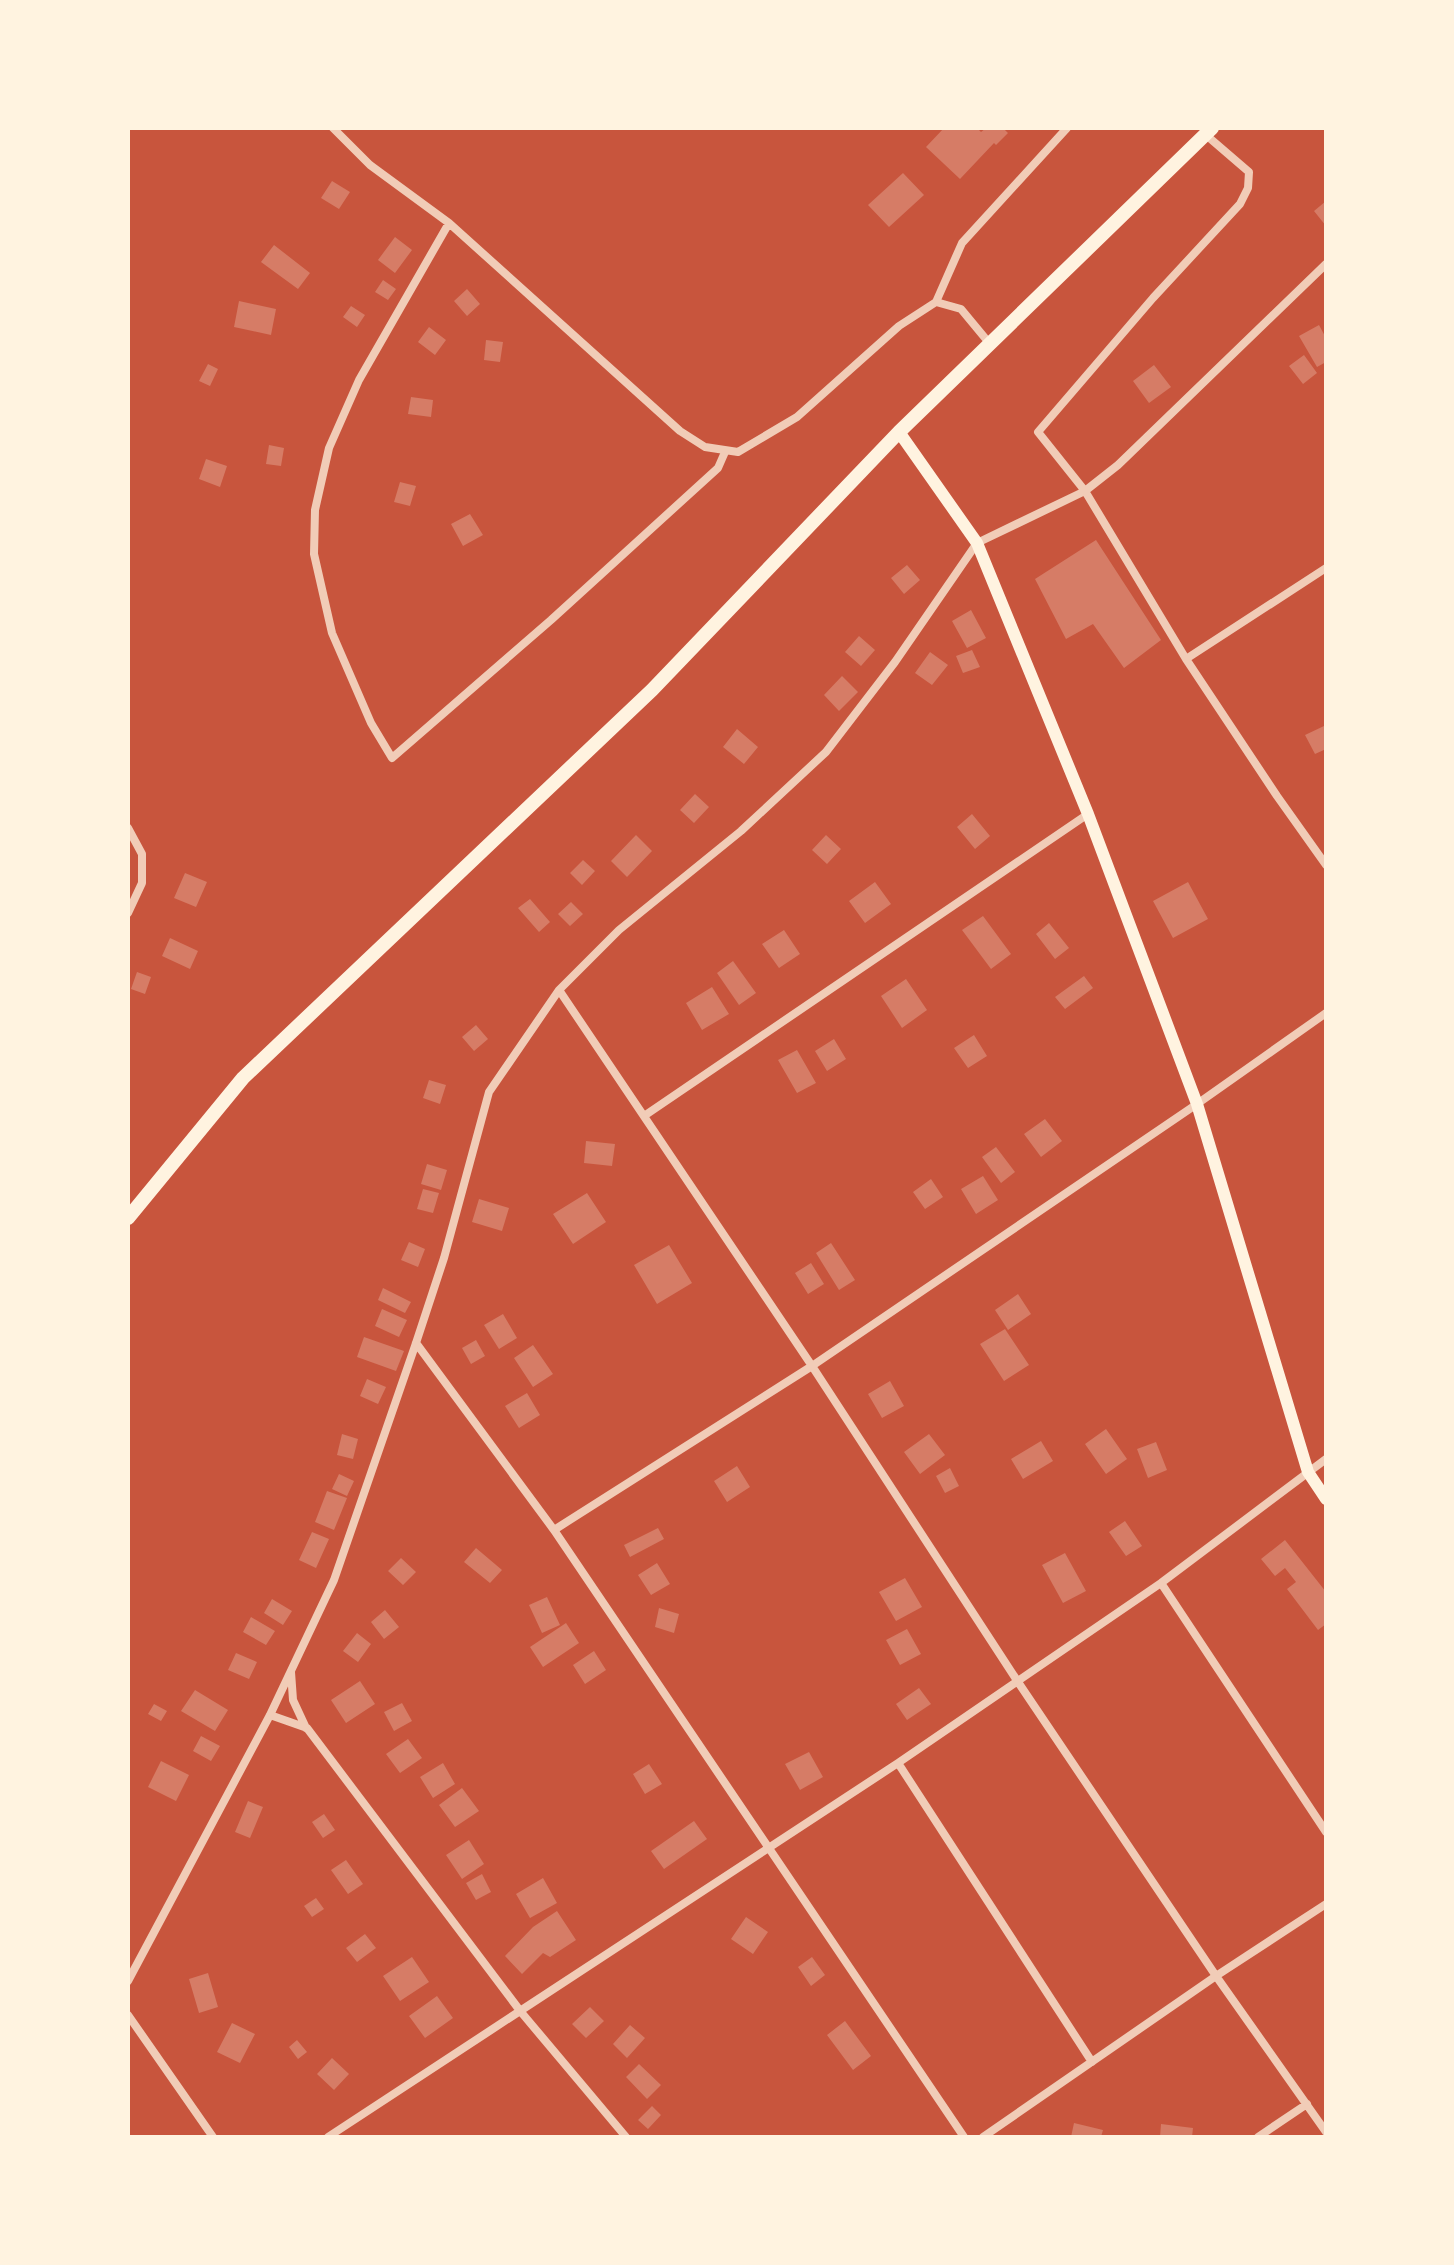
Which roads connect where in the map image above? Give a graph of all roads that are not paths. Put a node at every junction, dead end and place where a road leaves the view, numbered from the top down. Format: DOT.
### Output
graph roads {
  1 [pos="333,128"];
  2 [pos="1067,128"];
  3 [pos="1209,131"];
  4 [pos="449,223"];
  5 [pos="1326,264"];
  6 [pos="936,302"];
  7 [pos="990,344"];
  8 [pos="899,432"];
  9 [pos="725,452"];
  10 [pos="1085,491"];
  11 [pos="977,543"];
  12 [pos="1326,568"];
  13 [pos="1186,659"];
  14 [pos="1088,814"];
  15 [pos="128,828"];
  16 [pos="1326,865"];
  17 [pos="128,913"];
  18 [pos="559,990"];
  19 [pos="1326,1013"];
  20 [pos="1197,1104"];
  21 [pos="644,1116"];
  22 [pos="128,1218"];
  23 [pos="416,1343"];
  24 [pos="812,1366"];
  25 [pos="1326,1459"];
  26 [pos="1308,1472"];
  27 [pos="1326,1499"];
  28 [pos="554,1530"];
  29 [pos="1161,1583"];
  30 [pos="290,1672"];
  31 [pos="1018,1682"];
  32 [pos="270,1715"];
  33 [pos="307,1728"];
  34 [pos="898,1763"];
  35 [pos="1326,1832"];
  36 [pos="770,1849"];
  37 [pos="1326,1904"];
  38 [pos="1216,1976"];
  39 [pos="128,1981"];
  40 [pos="521,2012"];
  41 [pos="128,2015"];
  42 [pos="1092,2062"];
  43 [pos="1307,2104"];
  44 [pos="1326,2132"];
  45 [pos="213,2137"];
  46 [pos="328,2137"];
  47 [pos="626,2137"];
  48 [pos="964,2137"];
  49 [pos="983,2137"];
  50 [pos="1258,2137"];
  1 -- 4 [label="street"];
  2 -- 6 [label="street"];
  3 -- 7 [label="highway"];
  3 -- 10 [label="street"];
  4 -- 9 [label="street"];
  4 -- 9 [label="street"];
  5 -- 10 [label="street"];
  6 -- 7 [label="street"];
  6 -- 9 [label="street"];
  7 -- 8 [label="highway"];
  8 -- 11 [label="main road"];
  8 -- 22 [label="highway"];
  10 -- 11 [label="street"];
  10 -- 13 [label="street"];
  11 -- 14 [label="main road"];
  11 -- 18 [label="street"];
  12 -- 13 [label="street"];
  13 -- 16 [label="street"];
  14 -- 20 [label="main road"];
  14 -- 21 [label="street"];
  15 -- 17 [label="street"];
  18 -- 21 [label="street"];
  18 -- 23 [label="street"];
  19 -- 20 [label="street"];
  20 -- 24 [label="street"];
  20 -- 26 [label="main road"];
  21 -- 24 [label="street"];
  23 -- 28 [label="street"];
  23 -- 30 [label="street"];
  24 -- 28 [label="street"];
  24 -- 31 [label="street"];
  25 -- 26 [label="street"];
  26 -- 27 [label="main road"];
  26 -- 29 [label="street"];
  28 -- 36 [label="street"];
  29 -- 31 [label="street"];
  29 -- 35 [label="street"];
  30 -- 32 [label="street"];
  30 -- 33 [label="street"];
  31 -- 34 [label="street"];
  31 -- 38 [label="street"];
  32 -- 33 [label="street"];
  32 -- 39 [label="street"];
  33 -- 40 [label="street"];
  34 -- 36 [label="street"];
  34 -- 42 [label="street"];
  36 -- 40 [label="street"];
  36 -- 48 [label="street"];
  37 -- 38 [label="street"];
  38 -- 42 [label="street"];
  38 -- 43 [label="street"];
  40 -- 46 [label="street"];
  40 -- 47 [label="street"];
  41 -- 45 [label="street"];
  42 -- 49 [label="street"];
  43 -- 44 [label="street"];
  43 -- 50 [label="street"];
}
